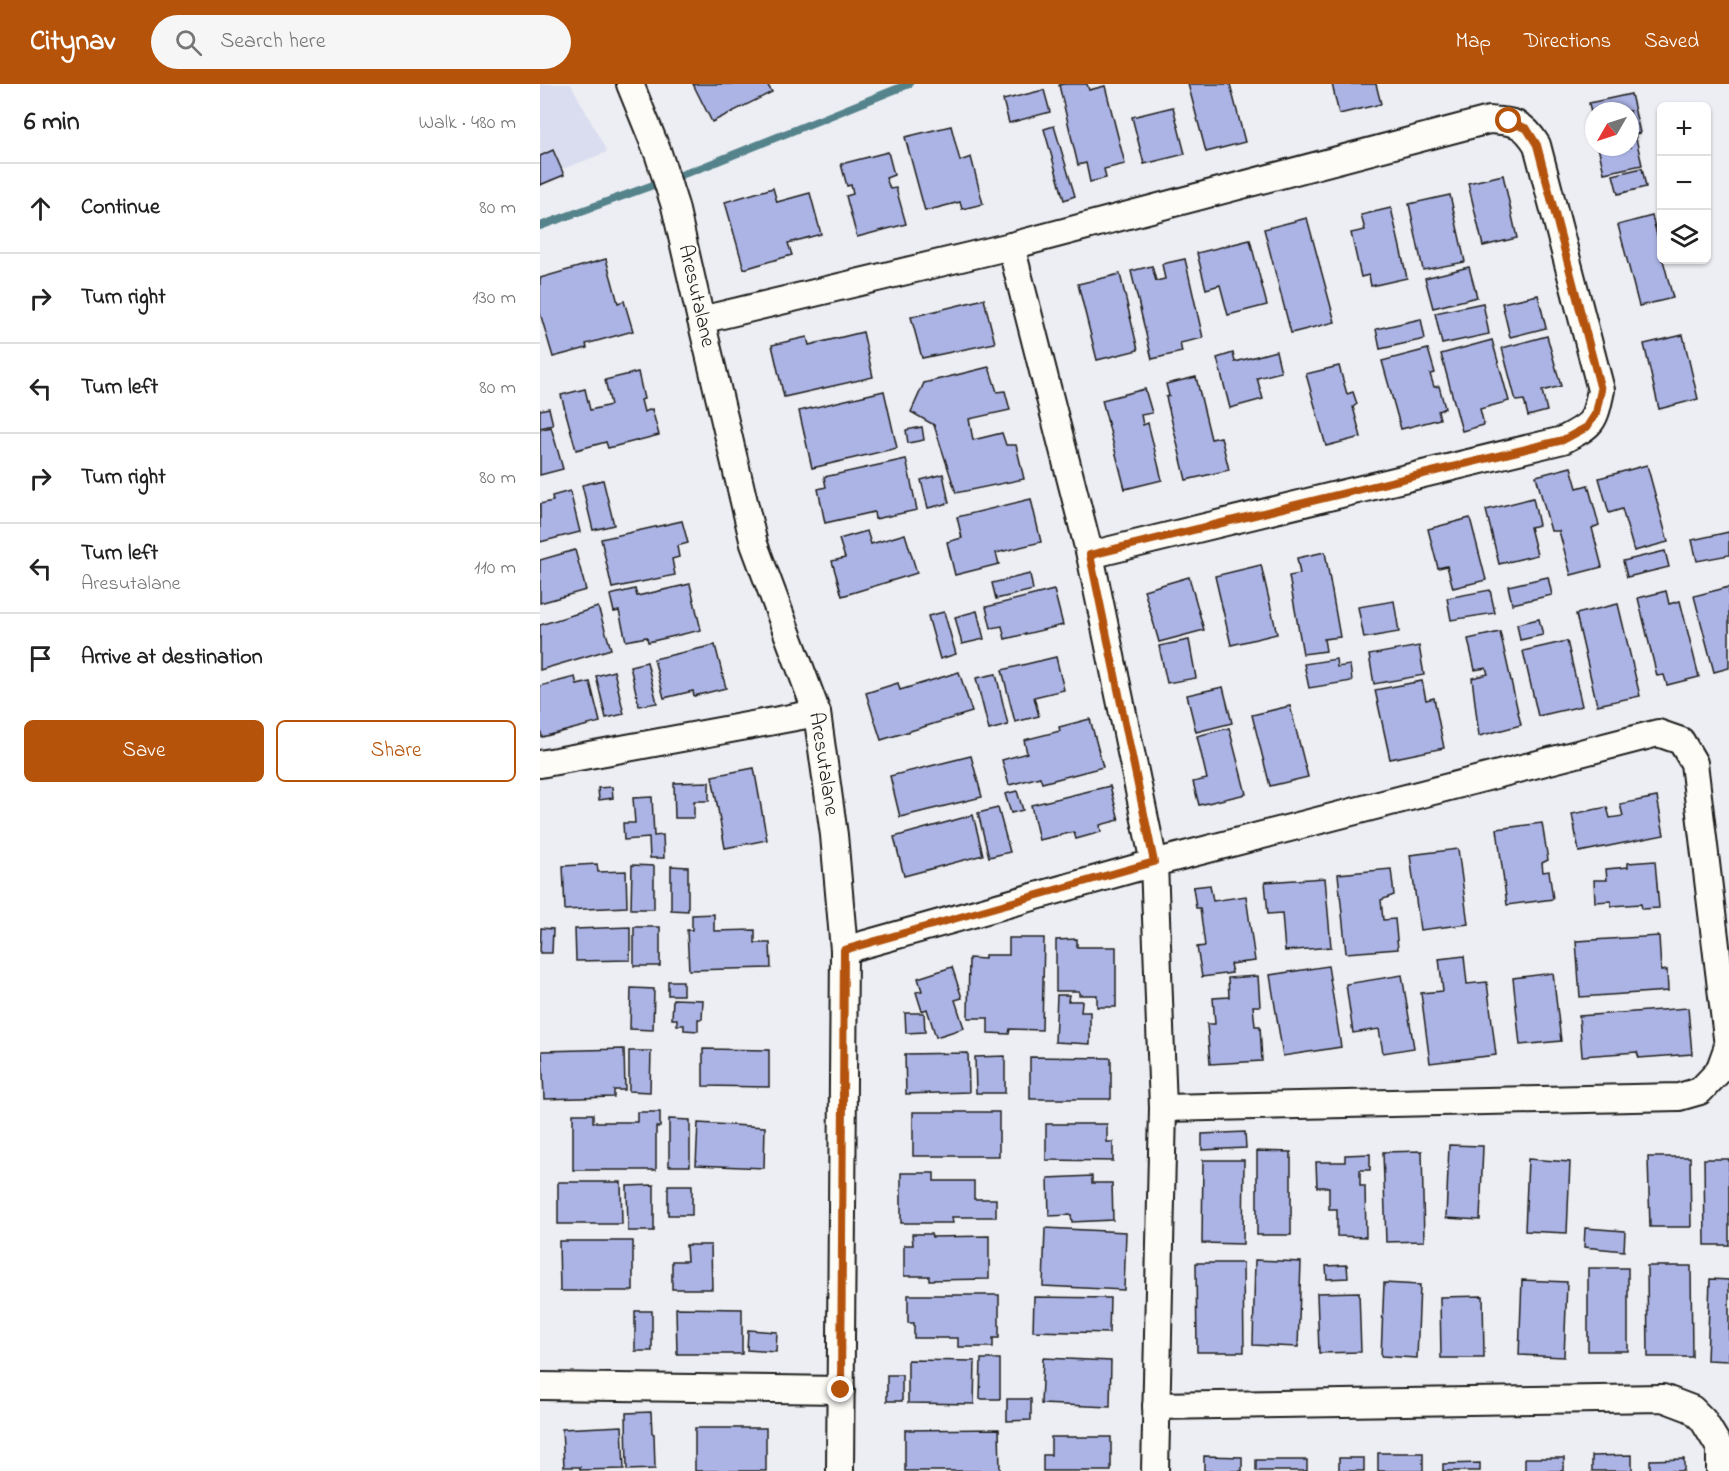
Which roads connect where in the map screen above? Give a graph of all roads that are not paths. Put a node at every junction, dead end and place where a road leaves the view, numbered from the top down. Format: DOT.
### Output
graph roads {
  1 [pos="630,84"];
  2 [pos="1011,246"];
  3 [pos="701,320"];
  4 [pos="1090,555"];
  5 [pos="817,712"];
  6 [pos="540,764"];
  7 [pos="1154,862"];
  8 [pos="844,950"];
  9 [pos="1163,1108"];
  10 [pos="540,1386"];
  11 [pos="841,1390"];
  12 [pos="1156,1406"];
  13 [pos="840,1471"];
  14 [pos="1155,1471"];
  15 [pos="1720,1471"];
  1 -- 3 [label="street, Aresutalane"];
  2 -- 3 [label="street"];
  2 -- 4 [label="street"];
  2 -- 4 [label="street"];
  3 -- 5 [label="street, Aresutalane"];
  4 -- 7 [label="street"];
  5 -- 6 [label="street"];
  5 -- 8 [label="street, Aresutalane"];
  7 -- 8 [label="street"];
  7 -- 9 [label="street"];
  7 -- 9 [label="street"];
  8 -- 11 [label="street, Aresutalane"];
  9 -- 12 [label="street"];
  10 -- 11 [label="street"];
  11 -- 13 [label="street, Aresutalane"];
  12 -- 14 [label="street"];
  12 -- 15 [label="street"];
}
